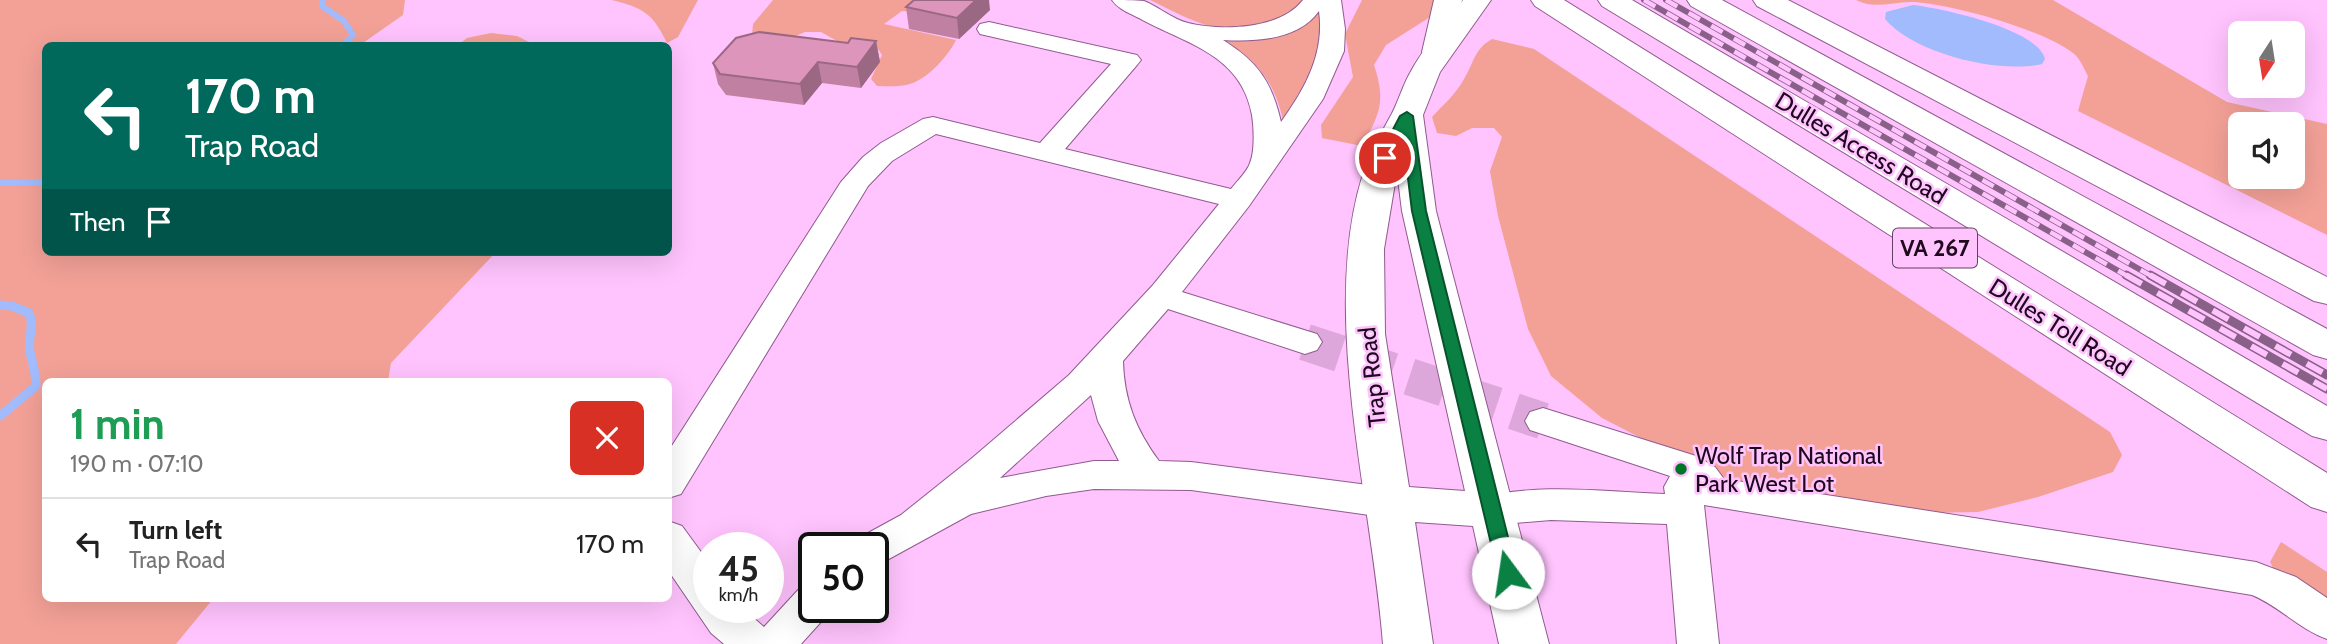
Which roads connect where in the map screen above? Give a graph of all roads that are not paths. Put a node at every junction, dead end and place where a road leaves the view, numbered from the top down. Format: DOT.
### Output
graph roads {
  1 [pos="1124,0"];
  2 [pos="1315,0"];
  3 [pos="1329,0"];
  4 [pos="1545,0"];
  5 [pos="1612,0"];
  6 [pos="1701,0"];
  7 [pos="1767,0"];
  8 [pos="1466,2"];
  9 [pos="1174,25"];
  10 [pos="989,29"];
  11 [pos="1407,116"];
  12 [pos="1046,153"];
  13 [pos="1265,163"];
  14 [pos="1239,200"];
  15 [pos="2327,292"];
  16 [pos="1161,296"];
  17 [pos="1305,342"];
  18 [pos="2327,346"];
  19 [pos="1106,359"];
  20 [pos="1543,421"];
  21 [pos="2327,425"];
  22 [pos="1148,475"];
  23 [pos="672,478"];
  24 [pos="2327,495"];
  25 [pos="1699,501"];
  26 [pos="1391,502"];
  27 [pos="1492,510"];
  28 [pos="916,524"];
  29 [pos="889,540"];
  30 [pos="672,543"];
  31 [pos="693,573"];
  32 [pos="798,619"];
  33 [pos="2327,621"];
  34 [pos="729,623"];
  35 [pos="753,644"];
  36 [pos="775,644"];
  37 [pos="1408,644"];
  38 [pos="1524,644"];
  39 [pos="1698,644"];
  1 -- 9 [label="lane"];
  2 -- 9 [label="lane"];
  3 -- 13 [label="lane"];
  4 -- 24 [label="main road, Dulles Toll Road / VA 267"];
  5 -- 21 [label="main road, Dulles Access Road"];
  6 -- 18 [label="main road, Dulles Access Road"];
  7 -- 15 [label="main road"];
  8 -- 11 [label="main road, Trap Road"];
  9 -- 13 [label="lane"];
  10 -- 12 [label="lane"];
  11 -- 26 [label="main road, Trap Road"];
  11 -- 27 [label="main road, Trap Road"];
  12 -- 14 [label="lane"];
  12 -- 23 [label="lane"];
  13 -- 14 [label="lane"];
  14 -- 16 [label="lane"];
  16 -- 17 [label="lane"];
  16 -- 19 [label="lane"];
  19 -- 22 [label="lane"];
  19 -- 28 [label="lane"];
  20 -- 25 [label="lane"];
  22 -- 26 [label="lane"];
  22 -- 28 [label="lane"];
  25 -- 27 [label="lane"];
  25 -- 33 [label="lane"];
  25 -- 39 [label="lane"];
  26 -- 27 [label="main road"];
  26 -- 37 [label="main road, Trap Road"];
  27 -- 38 [label="main road, Trap Road"];
  28 -- 29 [label="lane"];
  30 -- 31 [label="lane"];
  32 -- 36 [label="lane"];
  34 -- 35 [label="lane"];
}
